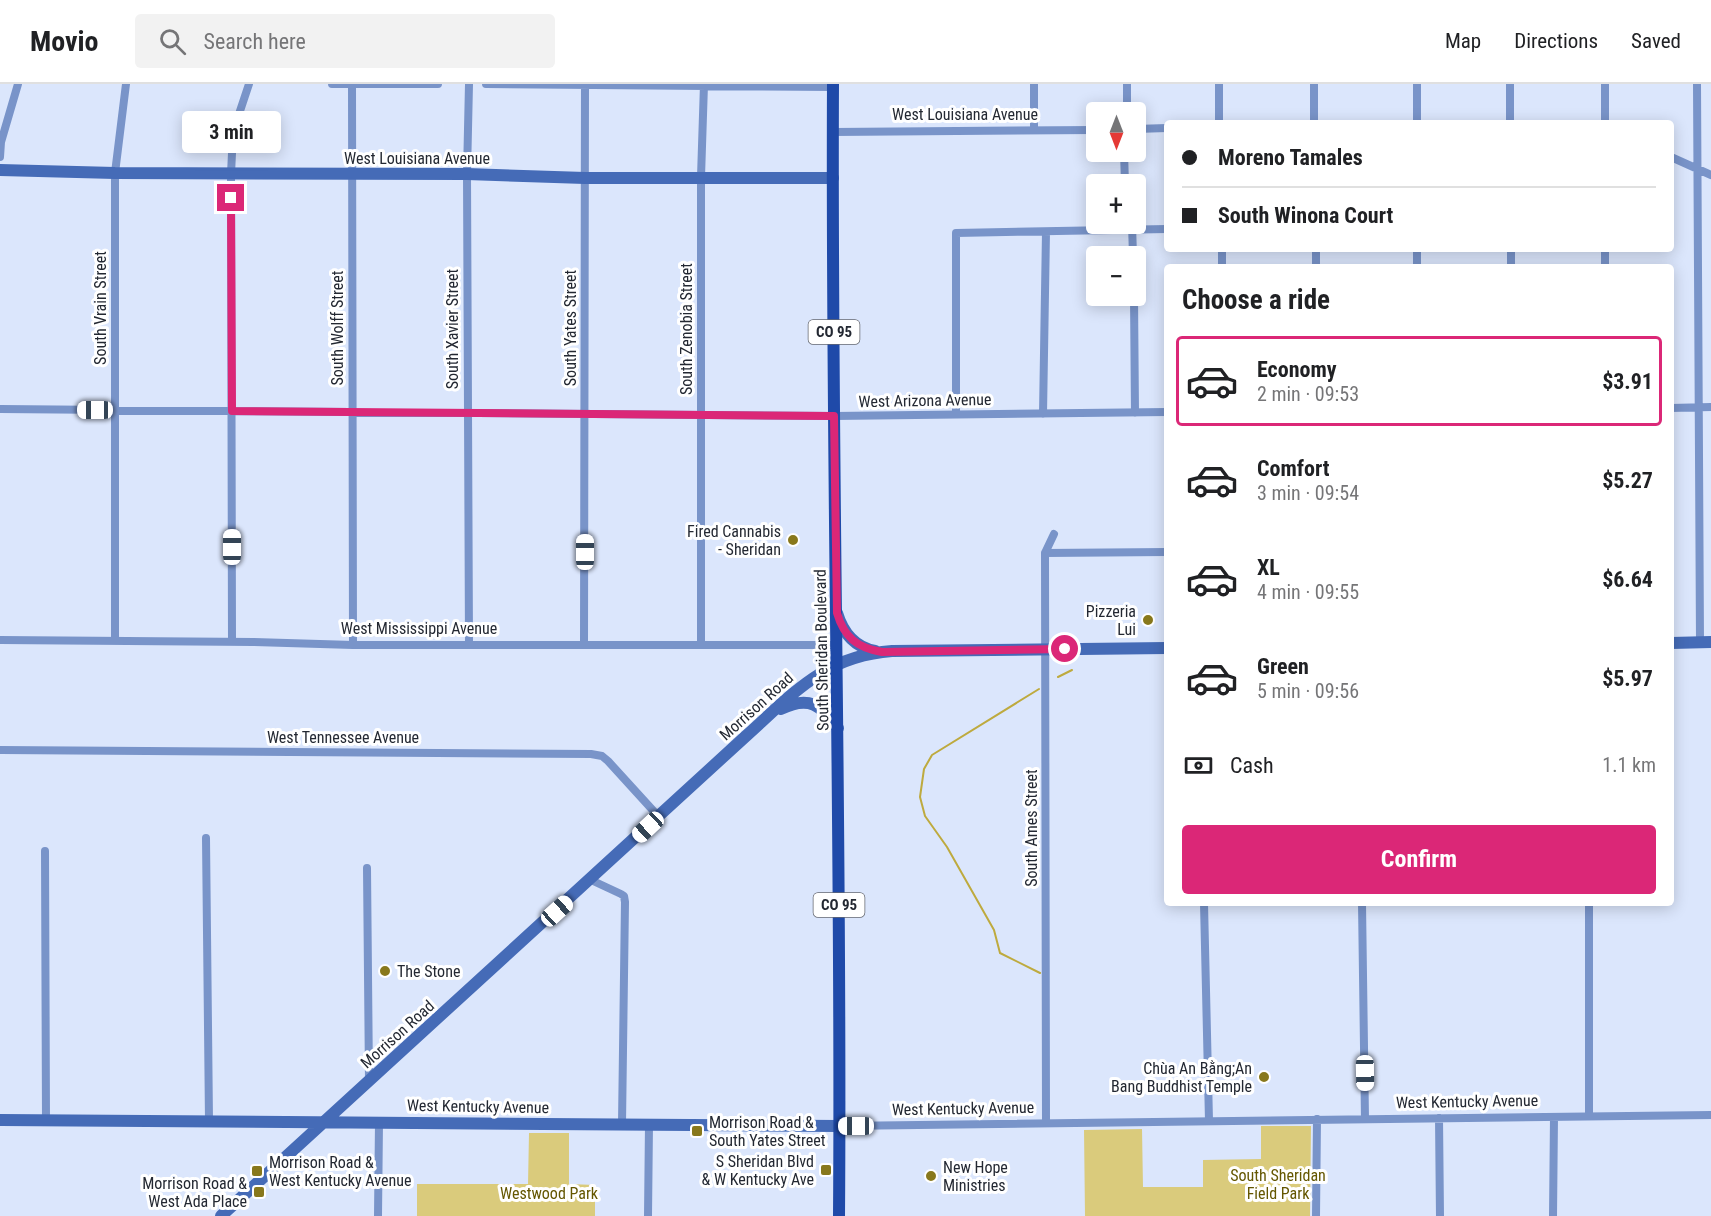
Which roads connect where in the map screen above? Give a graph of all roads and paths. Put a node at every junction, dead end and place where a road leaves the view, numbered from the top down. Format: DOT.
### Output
graph roads {
  1 [pos="18,84"];
  2 [pos="126,84"];
  3 [pos="249,84"];
  4 [pos="332,84"];
  5 [pos="352,84"];
  6 [pos="438,84"];
  7 [pos="469,84"];
  8 [pos="486,84"];
  9 [pos="704,84"];
  10 [pos="1034,84"];
  11 [pos="1127,84"];
  12 [pos="1219,84"];
  13 [pos="1314,84"];
  14 [pos="1417,84"];
  15 [pos="1510,84"];
  16 [pos="1605,84"];
  17 [pos="1697,84"];
  18 [pos="585,85"];
  19 [pos="749,85"];
  20 [pos="833,86"];
  21 [pos="1128,102"];
  22 [pos="1219,120"];
  23 [pos="1314,120"];
  24 [pos="1417,120"];
  25 [pos="1510,120"];
  26 [pos="1605,120"];
  27 [pos="1164,128"];
  28 [pos="1146,129"];
  29 [pos="1034,130"];
  30 [pos="1086,130"];
  31 [pos="833,132"];
  32 [pos="0,157"];
  33 [pos="1674,158"];
  34 [pos="1696,168"];
  35 [pos="0,170"];
  36 [pos="116,173"];
  37 [pos="231,174"];
  38 [pos="352,174"];
  39 [pos="467,174"];
  40 [pos="1711,175"];
  41 [pos="701,177"];
  42 [pos="585,178"];
  43 [pos="833,178"];
  44 [pos="1146,228"];
  45 [pos="1086,229"];
  46 [pos="1164,230"];
  47 [pos="1046,232"];
  48 [pos="1134,306"];
  49 [pos="1698,407"];
  50 [pos="1711,407"];
  51 [pos="1674,408"];
  52 [pos="0,409"];
  53 [pos="115,410"];
  54 [pos="232,411"];
  55 [pos="351,412"];
  56 [pos="468,412"];
  57 [pos="1164,412"];
  58 [pos="1135,413"];
  59 [pos="585,414"];
  60 [pos="701,414"];
  61 [pos="956,414"];
  62 [pos="1043,414"];
  63 [pos="834,416"];
  64 [pos="1054,534"];
  65 [pos="1164,552"];
  66 [pos="1045,553"];
  67 [pos="837,613"];
  68 [pos="0,640"];
  69 [pos="116,640"];
  70 [pos="232,642"];
  71 [pos="1705,642"];
  72 [pos="1674,643"];
  73 [pos="353,645"];
  74 [pos="469,645"];
  75 [pos="584,645"];
  76 [pos="701,645"];
  77 [pos="837,645"];
  78 [pos="1164,648"];
  79 [pos="1046,649"];
  80 [pos="882,652"];
  81 [pos="838,663"];
  82 [pos="769,716"];
  83 [pos="838,728"];
  84 [pos="0,750"];
  85 [pos="659,817"];
  86 [pos="206,838"];
  87 [pos="45,851"];
  88 [pos="367,868"];
  89 [pos="591,880"];
  90 [pos="1204,906"];
  91 [pos="1362,906"];
  92 [pos="1589,906"];
  93 [pos="369,1081"];
  94 [pos="1711,1115"];
  95 [pos="1588,1116"];
  96 [pos="1554,1117"];
  97 [pos="1439,1118"];
  98 [pos="1317,1119"];
  99 [pos="1365,1119"];
  100 [pos="0,1120"];
  101 [pos="45,1120"];
  102 [pos="209,1121"];
  103 [pos="326,1121"];
  104 [pos="1209,1121"];
  105 [pos="379,1122"];
  106 [pos="1046,1123"];
  107 [pos="622,1124"];
  108 [pos="649,1124"];
  109 [pos="839,1126"];
  110 [pos="221,1216"];
  111 [pos="378,1216"];
  112 [pos="648,1216"];
  113 [pos="838,1216"];
  114 [pos="1316,1216"];
  115 [pos="1440,1216"];
  116 [pos="1553,1216"];
  1 -- 32 [label="street"];
  2 -- 36 [label="street, South Vrain Street"];
  3 -- 37 [label="street"];
  4 -- 5 [label="street"];
  5 -- 6 [label="street"];
  5 -- 38 [label="street, South Wolff Street"];
  7 -- 39 [label="street, South Xavier Street"];
  8 -- 18 [label="street"];
  9 -- 18 [label="street"];
  9 -- 19 [label="street"];
  9 -- 41 [label="street, South Zenobia Street"];
  10 -- 29 [label="street"];
  11 -- 21 [label="street"];
  12 -- 22 [label="street"];
  13 -- 23 [label="street"];
  14 -- 24 [label="street"];
  15 -- 25 [label="street"];
  16 -- 26 [label="street"];
  17 -- 34 [label="street"];
  18 -- 42 [label="street, South Yates Street"];
  19 -- 20 [label="street"];
  20 -- 31 [label="main road, South Sheridan Boulevard / CO 95"];
  27 -- 28 [label="street"];
  29 -- 30 [label="street, West Louisiana Avenue"];
  29 -- 31 [label="street, West Louisiana Avenue"];
  31 -- 43 [label="main road, South Sheridan Boulevard / CO 95"];
  33 -- 34 [label="street"];
  34 -- 40 [label="street"];
  34 -- 49 [label="street"];
  35 -- 36 [label="street, West Louisiana Avenue"];
  36 -- 37 [label="street, West Louisiana Avenue"];
  36 -- 53 [label="street, South Vrain Street"];
  37 -- 38 [label="street, West Louisiana Avenue"];
  37 -- 54 [label="street"];
  38 -- 39 [label="street, West Louisiana Avenue"];
  38 -- 55 [label="street, South Wolff Street"];
  39 -- 42 [label="street, West Louisiana Avenue"];
  39 -- 56 [label="street, South Xavier Street"];
  41 -- 42 [label="street, West Louisiana Avenue"];
  41 -- 43 [label="street, West Louisiana Avenue"];
  41 -- 60 [label="street, South Zenobia Street"];
  42 -- 59 [label="street, South Yates Street"];
  43 -- 63 [label="main road, South Sheridan Boulevard / CO 95"];
  44 -- 46 [label="street"];
  45 -- 47 [label="street"];
  47 -- 61 [label="street"];
  47 -- 62 [label="street"];
  48 -- 58 [label="street"];
  49 -- 50 [label="street"];
  49 -- 51 [label="street"];
  49 -- 71 [label="street"];
  52 -- 53 [label="street, West Arizona Avenue"];
  53 -- 54 [label="street, West Arizona Avenue"];
  53 -- 69 [label="street, South Vrain Street"];
  54 -- 55 [label="street, West Arizona Avenue"];
  54 -- 70 [label="street"];
  55 -- 56 [label="street, West Arizona Avenue"];
  55 -- 73 [label="street, South Wolff Street"];
  56 -- 59 [label="street, West Arizona Avenue"];
  56 -- 74 [label="street, South Xavier Street"];
  57 -- 58 [label="street, West Arizona Avenue"];
  58 -- 62 [label="street, West Arizona Avenue"];
  59 -- 60 [label="street, West Arizona Avenue"];
  59 -- 75 [label="street, South Yates Street"];
  60 -- 63 [label="street, West Arizona Avenue"];
  60 -- 76 [label="street, South Zenobia Street"];
  61 -- 62 [label="street, West Arizona Avenue"];
  61 -- 63 [label="street, West Arizona Avenue"];
  63 -- 67 [label="main road, South Sheridan Boulevard / CO 95"];
  64 -- 66 [label="street, South Ames Street"];
  65 -- 66 [label="street"];
  66 -- 79 [label="street, South Ames Street"];
  67 -- 77 [label="main road, South Sheridan Boulevard / CO 95"];
  67 -- 80 [label="street"];
  68 -- 69 [label="street, West Mississippi Avenue"];
  69 -- 70 [label="street, West Mississippi Avenue"];
  70 -- 73 [label="street, West Mississippi Avenue"];
  71 -- 72 [label="street"];
  73 -- 74 [label="street, West Mississippi Avenue"];
  74 -- 75 [label="street, West Mississippi Avenue"];
  75 -- 76 [label="street, West Mississippi Avenue"];
  76 -- 77 [label="street, West Mississippi Avenue"];
  77 -- 81 [label="main road, South Sheridan Boulevard / CO 95"];
  78 -- 79 [label="street"];
  79 -- 80 [label="street"];
  79 -- 106 [label="street, South Ames Street"];
  80 -- 81 [label="street"];
  81 -- 82 [label="street, Morrison Road"];
  81 -- 83 [label="main road, South Sheridan Boulevard / CO 95"];
  82 -- 83 [label="street"];
  82 -- 85 [label="street, Morrison Road"];
  83 -- 109 [label="main road, South Sheridan Boulevard / CO 95"];
  84 -- 85 [label="street, West Tennessee Avenue"];
  85 -- 89 [label="street, Morrison Road"];
  86 -- 102 [label="street"];
  87 -- 101 [label="street"];
  88 -- 93 [label="street"];
  89 -- 93 [label="street, Morrison Road"];
  89 -- 107 [label="street"];
  90 -- 104 [label="street"];
  91 -- 99 [label="street"];
  92 -- 95 [label="street"];
  93 -- 103 [label="street, Morrison Road"];
  94 -- 95 [label="street, West Kentucky Avenue"];
  95 -- 96 [label="street, West Kentucky Avenue"];
  96 -- 97 [label="street, West Kentucky Avenue"];
  96 -- 116 [label="street"];
  97 -- 99 [label="street, West Kentucky Avenue"];
  97 -- 115 [label="street"];
  98 -- 99 [label="street, West Kentucky Avenue"];
  98 -- 104 [label="street, West Kentucky Avenue"];
  98 -- 114 [label="street"];
  100 -- 101 [label="street, West Kentucky Avenue"];
  101 -- 102 [label="street, West Kentucky Avenue"];
  102 -- 103 [label="street, West Kentucky Avenue"];
  103 -- 105 [label="street, West Kentucky Avenue"];
  103 -- 110 [label="street, Morrison Road"];
  104 -- 106 [label="street, West Kentucky Avenue"];
  105 -- 107 [label="street, West Kentucky Avenue"];
  105 -- 111 [label="street"];
  106 -- 109 [label="street, West Kentucky Avenue"];
  107 -- 108 [label="street, West Kentucky Avenue"];
  108 -- 109 [label="street, West Kentucky Avenue"];
  108 -- 112 [label="street"];
  109 -- 113 [label="main road, South Sheridan Boulevard / CO 95"];
}
